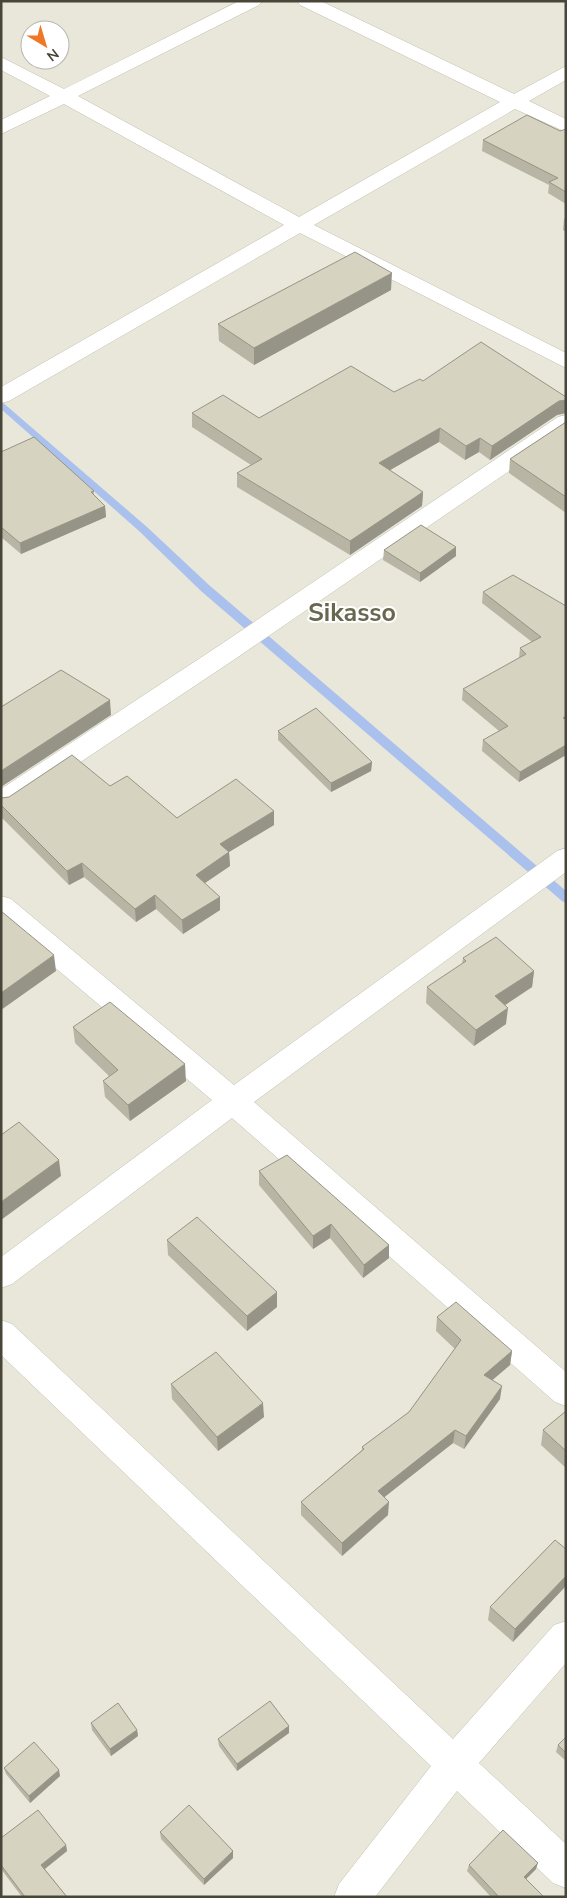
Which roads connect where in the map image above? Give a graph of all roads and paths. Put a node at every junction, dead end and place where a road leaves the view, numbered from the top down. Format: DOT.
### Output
graph roads {
  1 [pos="252,1"];
  2 [pos="306,1"];
  3 [pos="1,62"];
  4 [pos="566,72"];
  5 [pos="66,97"];
  6 [pos="513,101"];
  7 [pos="566,126"];
  8 [pos="1,128"];
  9 [pos="299,225"];
  10 [pos="566,362"];
  11 [pos="8,392"];
  12 [pos="566,422"];
  13 [pos="1,802"];
  14 [pos="565,858"];
  15 [pos="1,906"];
  16 [pos="233,1101"];
  17 [pos="1,1275"];
  18 [pos="1,1334"];
  19 [pos="566,1392"];
  20 [pos="566,1638"];
  21 [pos="454,1765"];
  22 [pos="566,1870"];
  23 [pos="352,1897"];
  1 -- 5 [label="street"];
  2 -- 6 [label="street"];
  3 -- 5 [label="street"];
  4 -- 6 [label="street"];
  5 -- 8 [label="street"];
  5 -- 9 [label="street"];
  6 -- 7 [label="street"];
  6 -- 9 [label="street"];
  9 -- 10 [label="street"];
  9 -- 11 [label="street"];
  12 -- 13 [label="street"];
  14 -- 16 [label="street"];
  15 -- 16 [label="street"];
  16 -- 17 [label="street"];
  16 -- 19 [label="street"];
  18 -- 21 [label="street"];
  20 -- 21 [label="street"];
  21 -- 22 [label="street"];
  21 -- 23 [label="street"];
}
